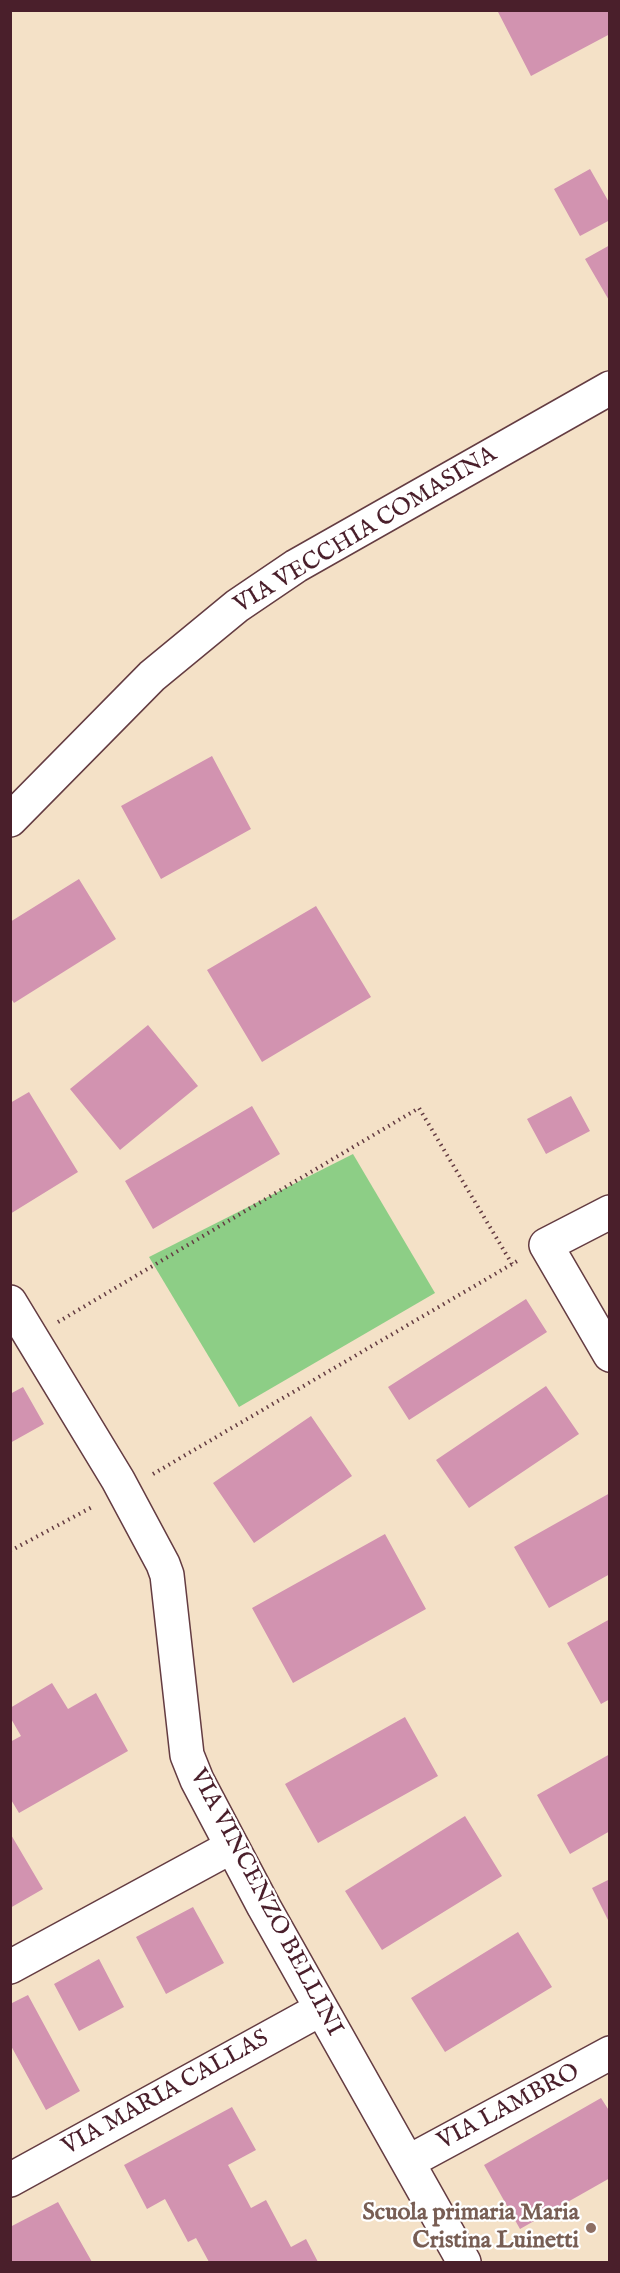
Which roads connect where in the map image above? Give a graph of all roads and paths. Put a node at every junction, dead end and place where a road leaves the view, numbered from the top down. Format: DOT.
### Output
graph roads {
  1 [pos="609,388"];
  2 [pos="10,820"];
  3 [pos="609,1212"];
  4 [pos="546,1245"];
  5 [pos="512,1264"];
  6 [pos="10,1302"];
  7 [pos="31,1337"];
  8 [pos="609,1354"];
  9 [pos="124,1491"];
  10 [pos="96,1506"];
  11 [pos="10,1551"];
  12 [pos="231,1847"];
  13 [pos="10,1967"];
  14 [pos="321,2009"];
  15 [pos="609,2054"];
  16 [pos="408,2162"];
  17 [pos="10,2180"];
  18 [pos="464,2262"];
  1 -- 2 [label="street, VIA VECCHIA COMASINA"];
  3 -- 4 [label="street"];
  4 -- 5 [label="path"];
  4 -- 8 [label="street"];
  5 -- 7 [label="path"];
  5 -- 9 [label="path"];
  6 -- 7 [label="street, VIA VINCENZO BELLINI"];
  7 -- 9 [label="street, VIA VINCENZO BELLINI"];
  9 -- 12 [label="street, VIA VINCENZO BELLINI"];
  10 -- 11 [label="path"];
  12 -- 13 [label="street"];
  12 -- 14 [label="street, VIA VINCENZO BELLINI"];
  14 -- 16 [label="street, VIA VINCENZO BELLINI"];
  14 -- 17 [label="street, VIA MARIA CALLAS"];
  15 -- 16 [label="street, VIA LAMBRO"];
  16 -- 18 [label="street, VIA VINCENZO BELLINI"];
}
